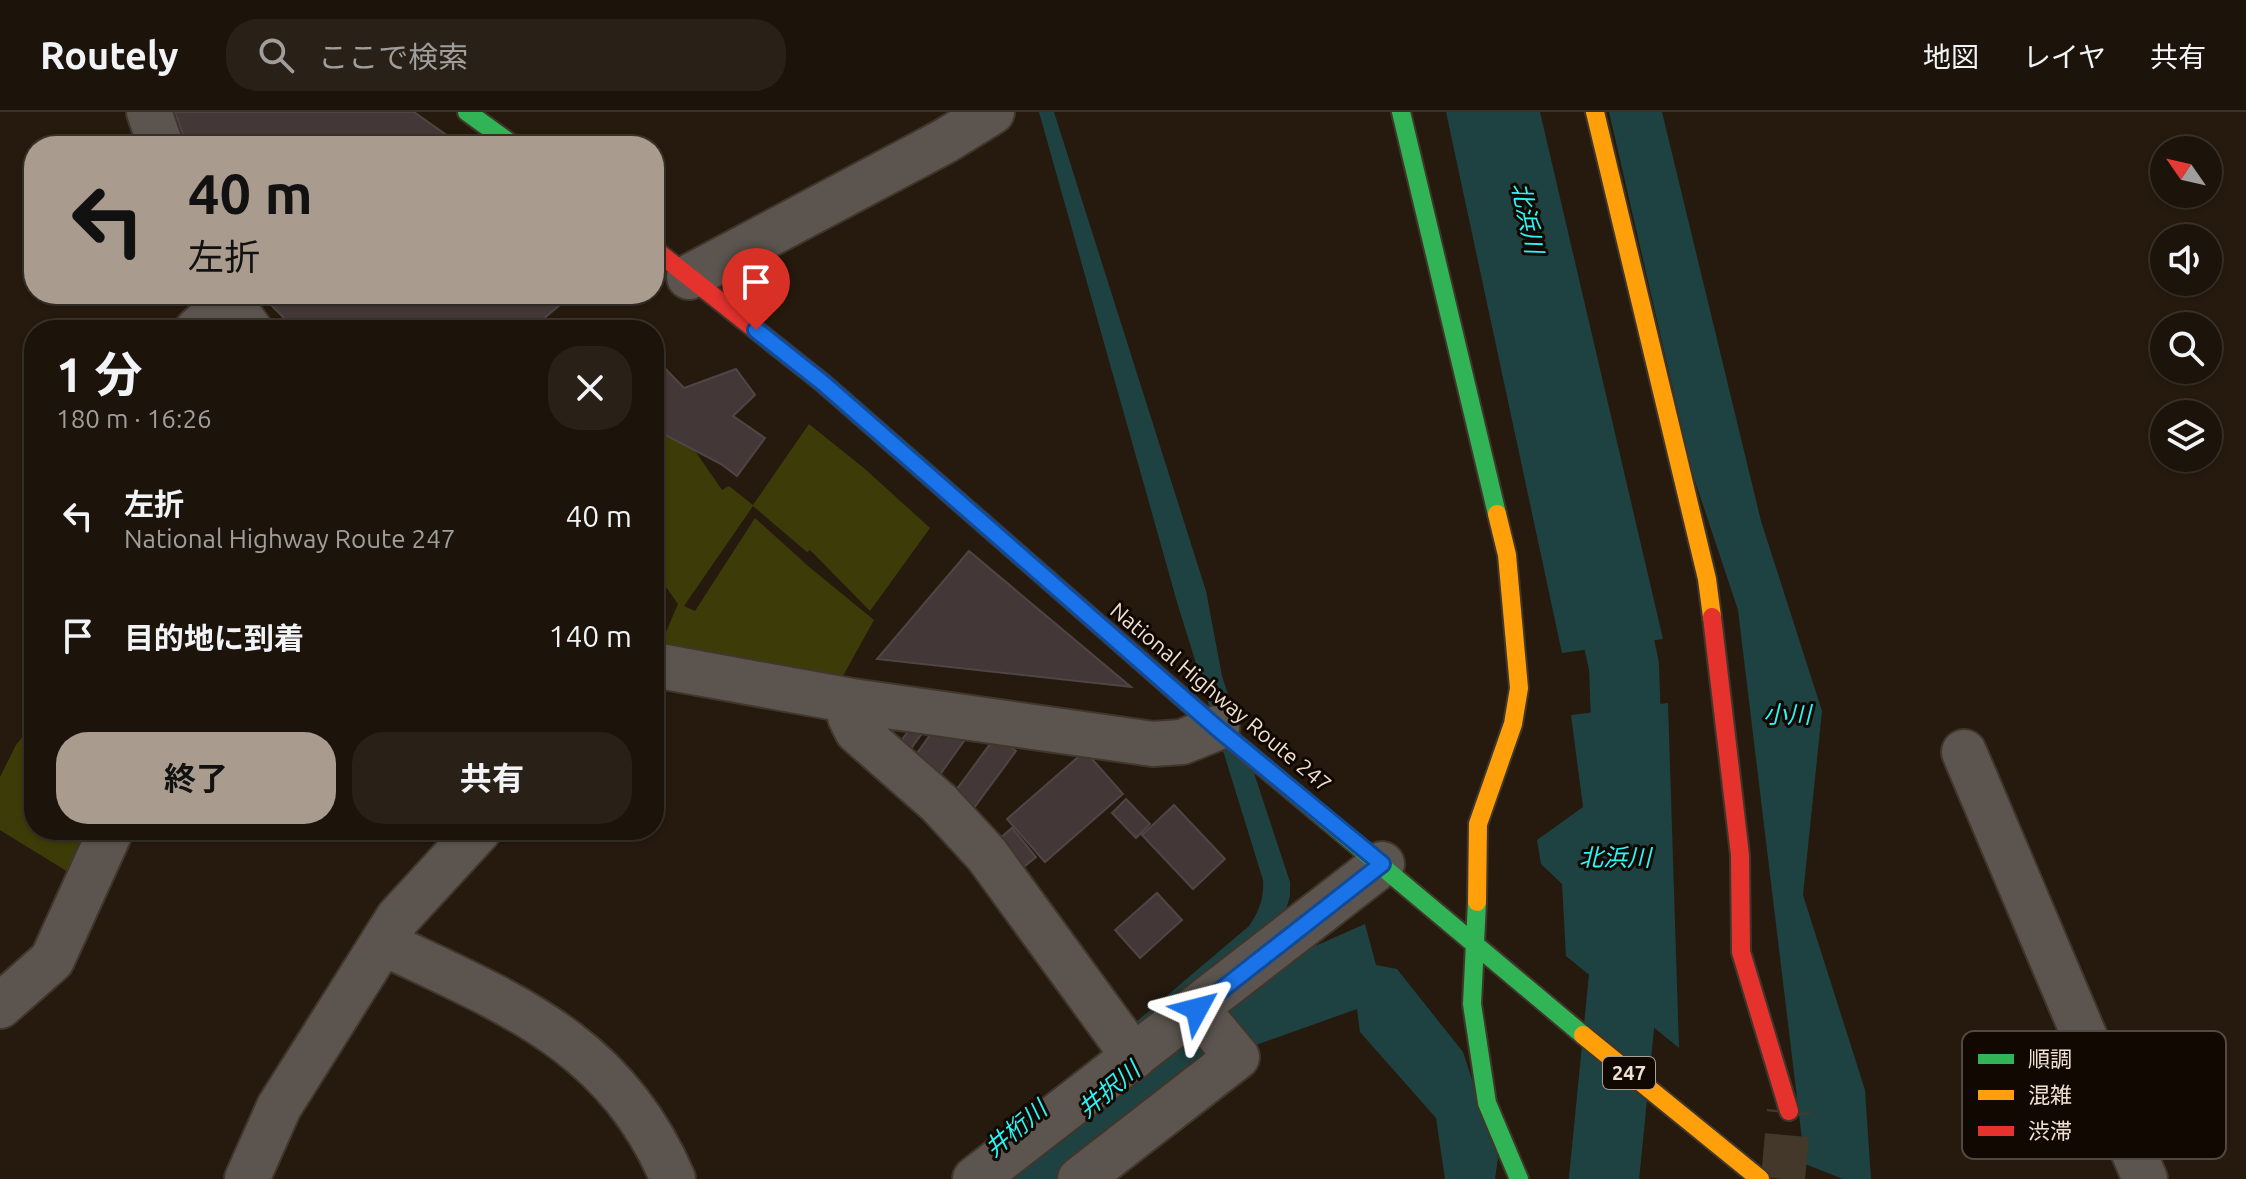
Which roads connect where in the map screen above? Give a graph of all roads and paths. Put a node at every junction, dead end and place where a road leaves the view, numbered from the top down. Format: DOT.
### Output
graph roads {
  1 [pos="149,112"];
  2 [pos="467,112"];
  3 [pos="992,112"];
  4 [pos="1401,112"];
  5 [pos="1595,112"];
  6 [pos="157,136"];
  7 [pos="500,136"];
  8 [pos="664,257"];
  9 [pos="689,277"];
  10 [pos="234,309"];
  11 [pos="215,320"];
  12 [pos="664,667"];
  13 [pos="852,701"];
  14 [pos="1217,728"];
  15 [pos="1964,752"];
  16 [pos="106,840"];
  17 [pos="470,840"];
  18 [pos="1382,864"];
  19 [pos="383,943"];
  20 [pos="1477,945"];
  21 [pos="0,1006"];
  22 [pos="1198,1010"];
  23 [pos="2082,1031"];
  24 [pos="1126,1046"];
  25 [pos="1789,1111"];
  26 [pos="2137,1159"];
  27 [pos="247,1179"];
  28 [pos="673,1179"];
  29 [pos="975,1179"];
  30 [pos="1080,1179"];
  31 [pos="1519,1179"];
  32 [pos="1760,1179"];
  33 [pos="2145,1179"];
  1 -- 6 [label="street"];
  2 -- 7 [label="main road"];
  3 -- 9 [label="street"];
  4 -- 20 [label="main road"];
  5 -- 25 [label="main road"];
  8 -- 9 [label="main road, National Highway Route 247 / 247"];
  9 -- 14 [label="main road, National Highway Route 247 / 247"];
  10 -- 11 [label="street"];
  12 -- 13 [label="street"];
  13 -- 14 [label="street"];
  13 -- 24 [label="street"];
  14 -- 18 [label="main road, National Highway Route 247 / 247"];
  15 -- 23 [label="street"];
  16 -- 21 [label="street"];
  17 -- 19 [label="street"];
  18 -- 20 [label="main road, National Highway Route 247 / 247"];
  18 -- 22 [label="street"];
  19 -- 27 [label="street"];
  19 -- 28 [label="street"];
  20 -- 31 [label="main road"];
  20 -- 32 [label="main road, National Highway Route 247 / 247"];
  22 -- 24 [label="street"];
  22 -- 30 [label="street"];
  24 -- 29 [label="street"];
  26 -- 33 [label="street"];
}
